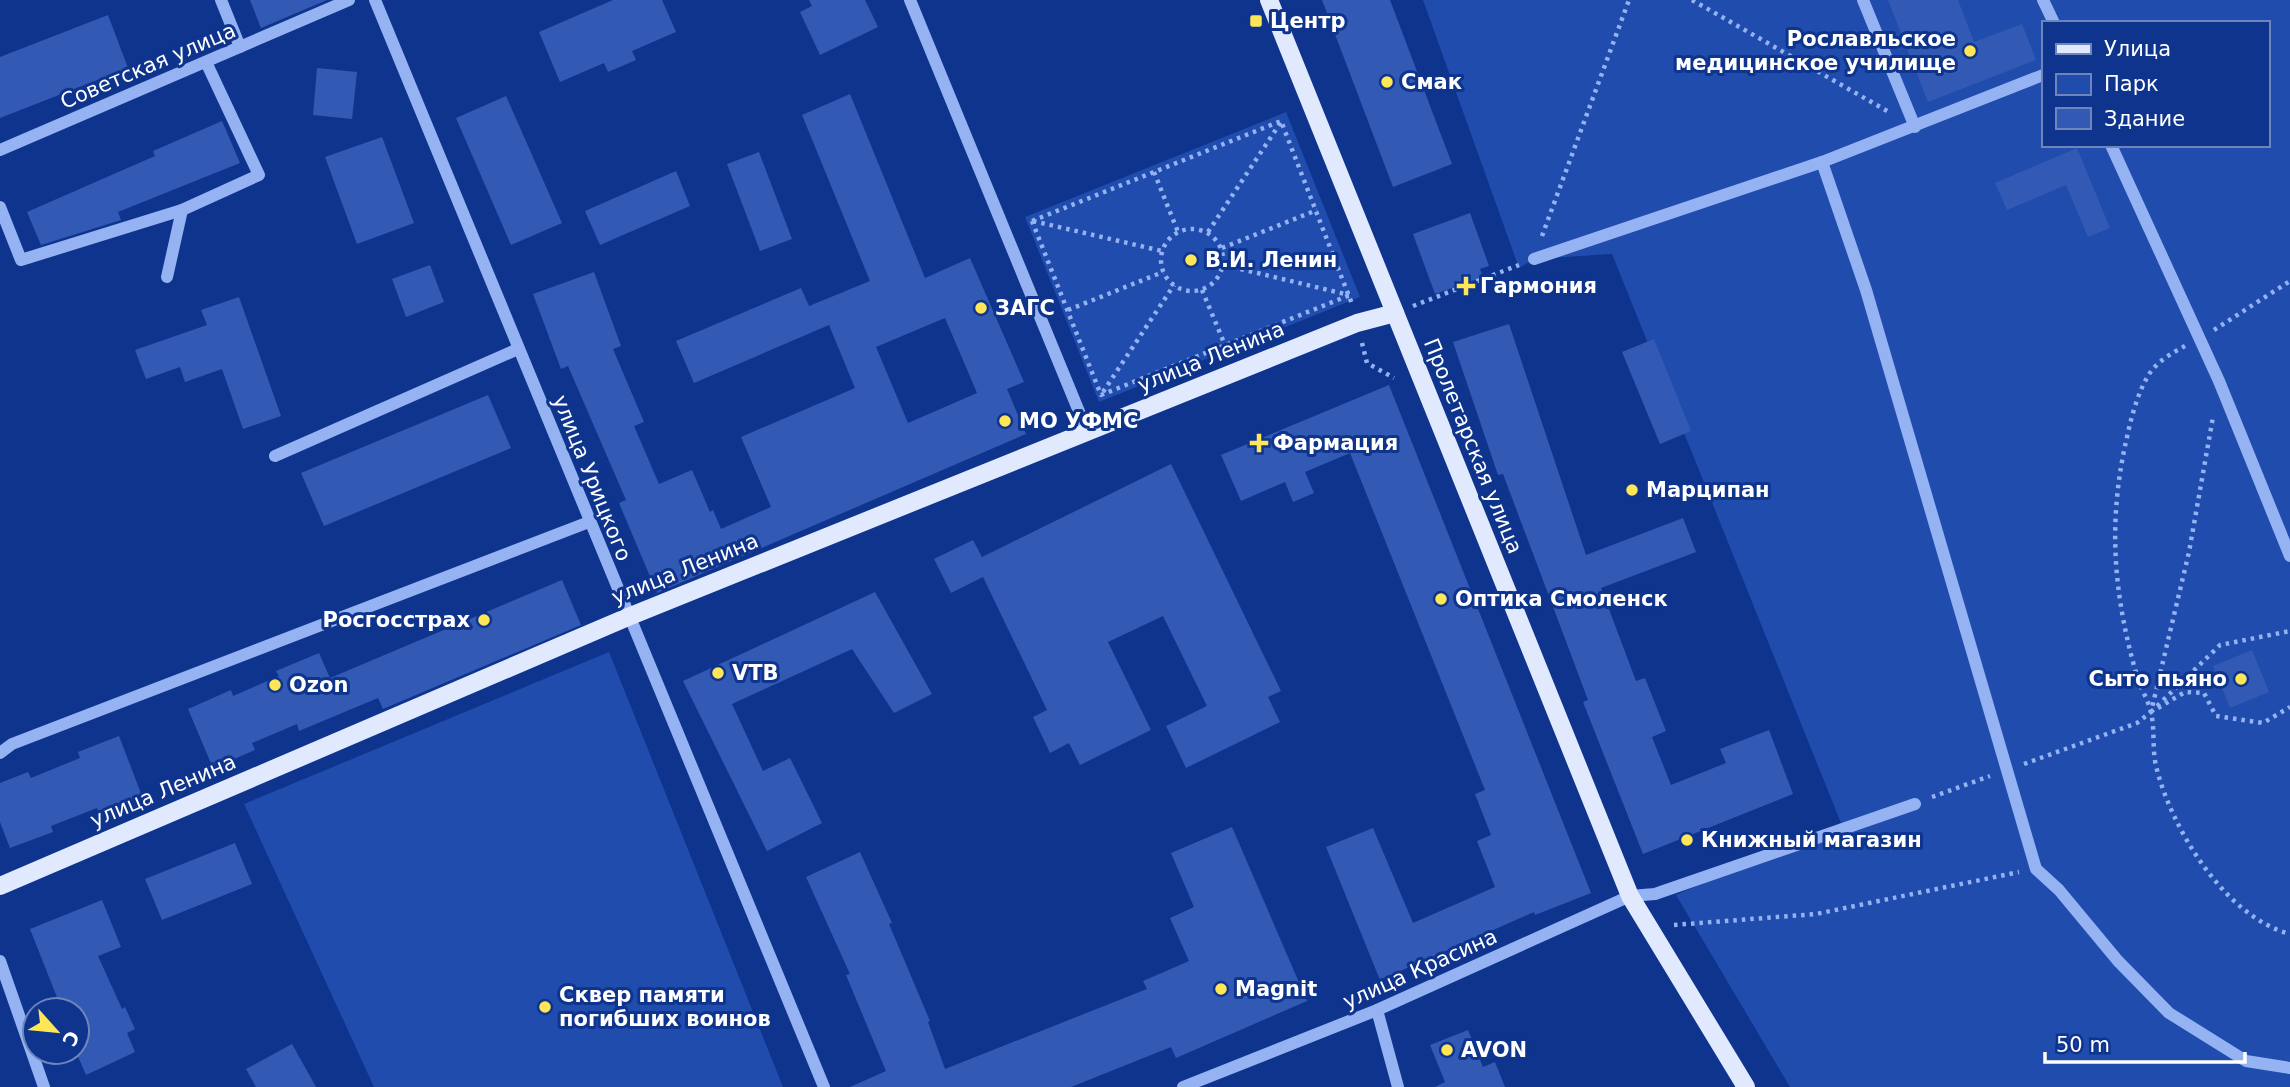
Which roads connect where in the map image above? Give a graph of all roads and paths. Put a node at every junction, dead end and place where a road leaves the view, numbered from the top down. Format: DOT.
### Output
graph roads {
  1 [pos="221,0"];
  2 [pos="349,0"];
  3 [pos="376,0"];
  4 [pos="910,0"];
  5 [pos="1269,0"];
  6 [pos="1629,0"];
  7 [pos="1692,0"];
  8 [pos="1863,0"];
  9 [pos="2043,0"];
  10 [pos="2053,21"];
  11 [pos="240,47"];
  12 [pos="206,62"];
  13 [pos="2042,75"];
  14 [pos="1281,121"];
  15 [pos="1915,127"];
  16 [pos="2112,147"];
  17 [pos="0,150"];
  18 [pos="1822,162"];
  19 [pos="1154,172"];
  20 [pos="0,207"];
  21 [pos="182,210"];
  22 [pos="1317,210"];
  23 [pos="1032,220"];
  24 [pos="1178,232"];
  25 [pos="1208,232"];
  26 [pos="1222,248"];
  27 [pos="1162,251"];
  28 [pos="1534,259"];
  29 [pos="1223,265"];
  30 [pos="1163,272"];
  31 [pos="167,277"];
  32 [pos="2290,281"];
  33 [pos="1174,285"];
  34 [pos="1202,290"];
  35 [pos="1350,295"];
  36 [pos="1068,310"];
  37 [pos="2249,310"];
  38 [pos="1395,313"];
  39 [pos="1225,345"];
  40 [pos="2183,347"];
  41 [pos="518,349"];
  42 [pos="2219,381"];
  43 [pos="1101,394"];
  44 [pos="1087,430"];
  45 [pos="275,456"];
  46 [pos="589,522"];
  47 [pos="2290,556"];
  48 [pos="628,617"];
  49 [pos="2290,631"];
  50 [pos="2290,707"];
  51 [pos="2151,712"];
  52 [pos="2137,723"];
  53 [pos="0,753"];
  54 [pos="1915,804"];
  55 [pos="2036,869"];
  56 [pos="0,886"];
  57 [pos="1630,896"];
  58 [pos="1674,925"];
  59 [pos="2290,934"];
  60 [pos="0,961"];
  61 [pos="1377,1010"];
  62 [pos="2290,1068"];
  63 [pos="44,1087"];
  64 [pos="824,1087"];
  65 [pos="1183,1087"];
  66 [pos="1398,1087"];
  67 [pos="1746,1087"];
  1 -- 11 [label="street"];
  2 -- 11 [label="street, Советская улица"];
  3 -- 41 [label="street, улица Урицкого"];
  4 -- 44 [label="street"];
  5 -- 38 [label="main road, Пролетарская улица"];
  6 -- 28 [label="path"];
  7 -- 15 [label="path"];
  8 -- 15 [label="street"];
  9 -- 10 [label="street"];
  11 -- 12 [label="street, Советская улица"];
  12 -- 17 [label="street, Советская улица"];
  12 -- 21 [label="street"];
  13 -- 15 [label="street"];
  14 -- 19 [label="path"];
  14 -- 22 [label="path"];
  14 -- 25 [label="path"];
  15 -- 18 [label="street"];
  16 -- 42 [label="street"];
  18 -- 28 [label="street"];
  18 -- 55 [label="street"];
  19 -- 23 [label="path"];
  19 -- 24 [label="path"];
  20 -- 21 [label="street"];
  21 -- 31 [label="street"];
  22 -- 26 [label="path"];
  22 -- 35 [label="path"];
  23 -- 27 [label="path"];
  23 -- 36 [label="path"];
  24 -- 25 [label="path"];
  24 -- 27 [label="path"];
  25 -- 26 [label="path"];
  26 -- 29 [label="path"];
  27 -- 30 [label="path"];
  28 -- 38 [label="path"];
  29 -- 34 [label="path"];
  29 -- 35 [label="path"];
  30 -- 33 [label="path"];
  30 -- 36 [label="path"];
  32 -- 37 [label="path"];
  33 -- 34 [label="path"];
  33 -- 43 [label="path"];
  34 -- 39 [label="path"];
  35 -- 39 [label="path"];
  36 -- 43 [label="path"];
  38 -- 44 [label="main road, улица Ленина"];
  38 -- 57 [label="main road, Пролетарская улица"];
  39 -- 43 [label="path"];
  40 -- 51 [label="path"];
  41 -- 45 [label="street"];
  41 -- 46 [label="street, улица Урицкого"];
  42 -- 47 [label="street"];
  42 -- 51 [label="path"];
  44 -- 48 [label="main road, улица Ленина"];
  46 -- 48 [label="street, улица Урицкого"];
  46 -- 53 [label="street"];
  48 -- 56 [label="main road, улица Ленина"];
  48 -- 64 [label="street, улица Урицкого"];
  49 -- 51 [label="path"];
  50 -- 51 [label="path"];
  51 -- 52 [label="path"];
  51 -- 59 [label="path"];
  54 -- 57 [label="street, улица Красина"];
  55 -- 58 [label="path"];
  55 -- 62 [label="street"];
  57 -- 61 [label="street, улица Красина"];
  57 -- 67 [label="main road, Пролетарская улица"];
  60 -- 63 [label="street"];
  61 -- 65 [label="street, улица Красина"];
  61 -- 66 [label="street"];
}
